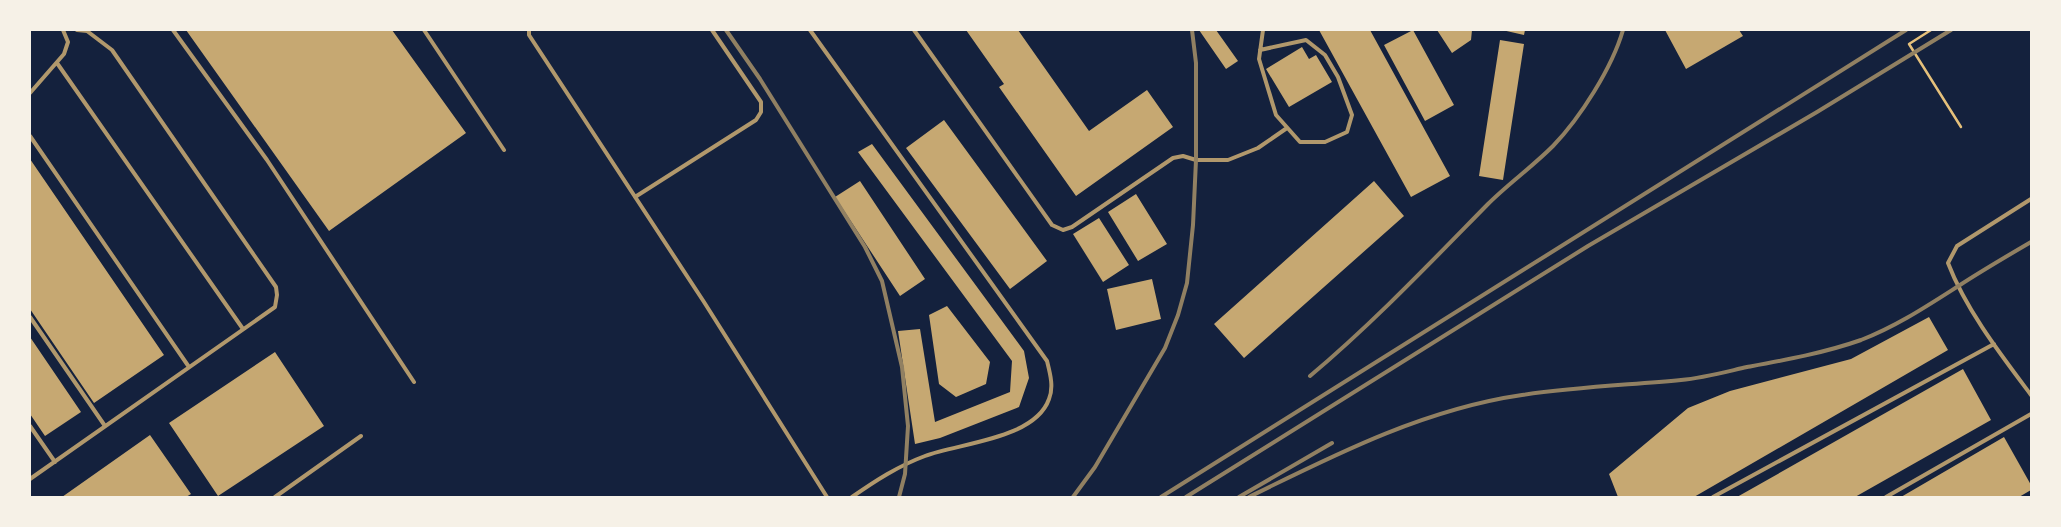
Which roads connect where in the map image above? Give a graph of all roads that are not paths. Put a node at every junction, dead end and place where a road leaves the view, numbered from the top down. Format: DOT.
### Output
graph roads {
  1 [pos="63,30"];
  2 [pos="77,30"];
  3 [pos="173,30"];
  4 [pos="424,30"];
  5 [pos="529,30"];
  6 [pos="712,30"];
  7 [pos="810,30"];
  8 [pos="914,30"];
  9 [pos="1263,30"];
  10 [pos="1260,50"];
  11 [pos="57,63"];
  12 [pos="30,93"];
  13 [pos="1288,128"];
  14 [pos="30,136"];
  15 [pos="504,150"];
  16 [pos="636,197"];
  17 [pos="2031,199"];
  18 [pos="30,317"];
  19 [pos="244,329"];
  20 [pos="1994,344"];
  21 [pos="189,367"];
  22 [pos="414,382"];
  23 [pos="2031,395"];
  24 [pos="2031,414"];
  25 [pos="30,426"];
  26 [pos="105,426"];
  27 [pos="361,436"];
  28 [pos="55,462"];
  29 [pos="30,479"];
  30 [pos="275,497"];
  31 [pos="827,497"];
  32 [pos="852,497"];
  33 [pos="1714,497"];
  34 [pos="1886,497"];
  1 -- 11 [label="lane"];
  2 -- 19 [label="lane"];
  3 -- 22 [label="lane"];
  4 -- 15 [label="lane"];
  5 -- 16 [label="lane"];
  6 -- 16 [label="lane"];
  7 -- 32 [label="lane"];
  8 -- 13 [label="lane"];
  9 -- 10 [label="lane"];
  10 -- 13 [label="lane"];
  10 -- 13 [label="lane"];
  11 -- 12 [label="lane"];
  11 -- 19 [label="lane"];
  14 -- 21 [label="lane"];
  16 -- 31 [label="lane"];
  17 -- 20 [label="lane"];
  18 -- 26 [label="lane"];
  19 -- 21 [label="lane"];
  20 -- 23 [label="lane"];
  20 -- 33 [label="lane"];
  21 -- 26 [label="lane"];
  24 -- 34 [label="lane"];
  25 -- 28 [label="lane"];
  26 -- 28 [label="lane"];
  27 -- 30 [label="lane"];
  28 -- 29 [label="lane"];
}
